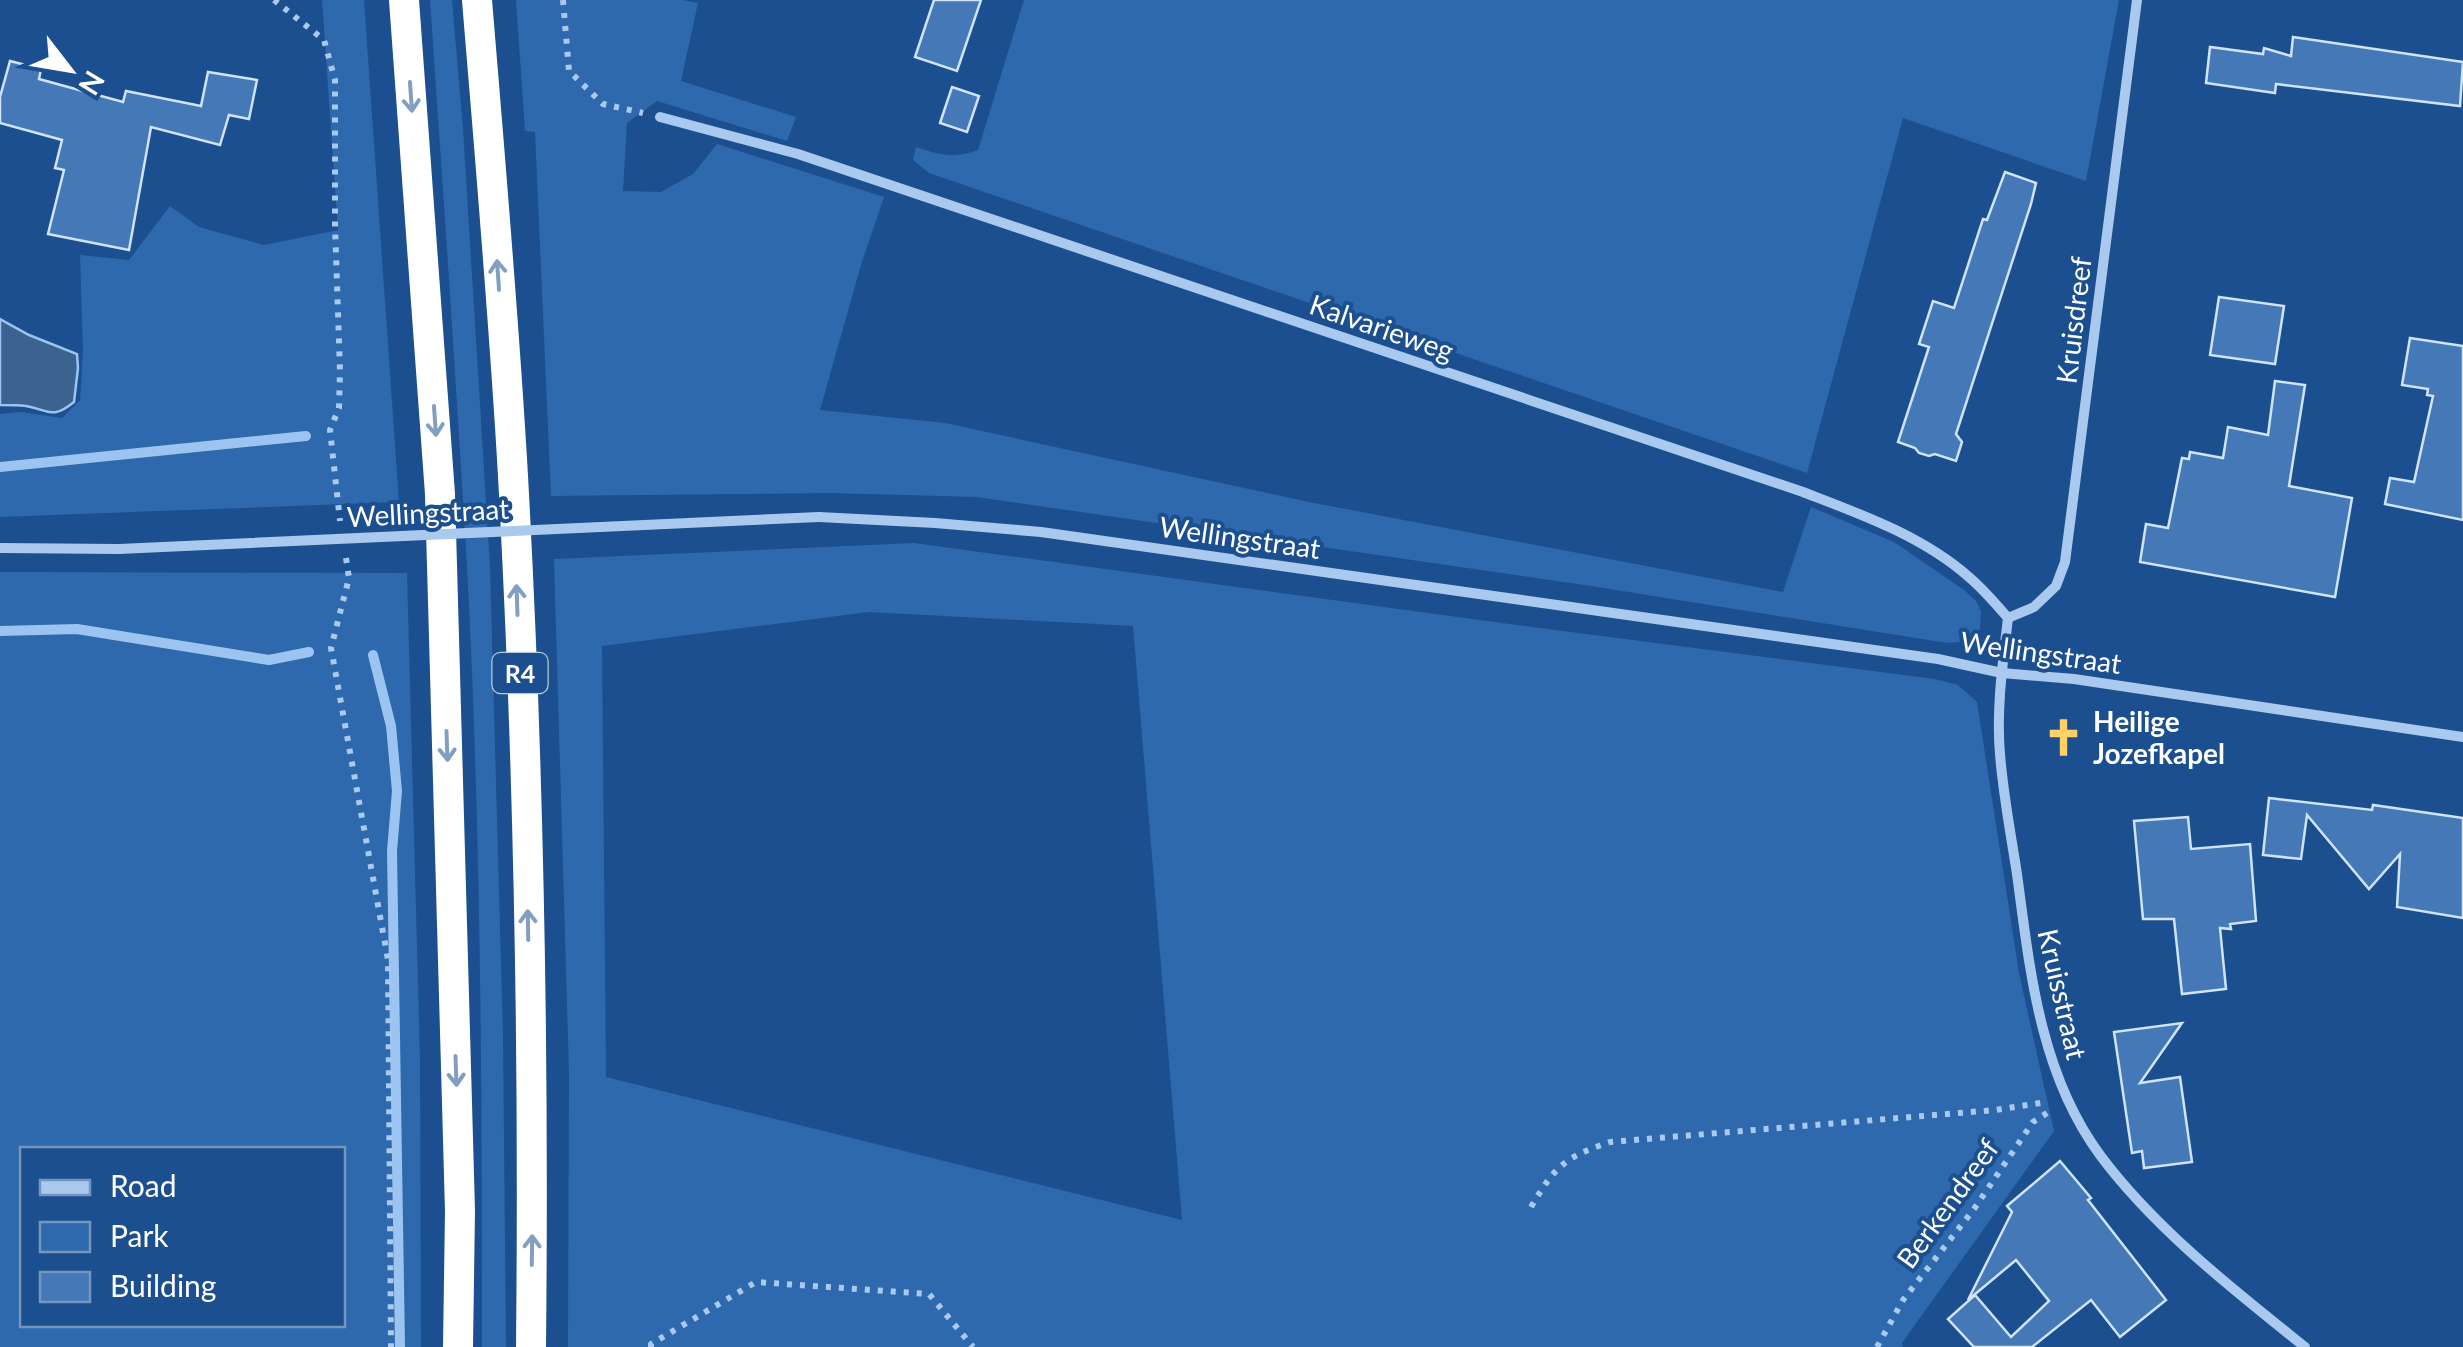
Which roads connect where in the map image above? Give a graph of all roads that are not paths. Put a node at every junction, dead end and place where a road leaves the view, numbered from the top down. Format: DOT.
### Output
graph roads {
  1 [pos="404,0"];
  2 [pos="477,0"];
  3 [pos="2137,0"];
  4 [pos="660,117"];
  5 [pos="0,548"];
  6 [pos="2008,618"];
  7 [pos="2002,673"];
  8 [pos="2463,737"];
  9 [pos="458,1347"];
  10 [pos="531,1347"];
  11 [pos="2305,1347"];
  1 -- 9 [label="highway, one-way"];
  10 -- 2 [label="highway, R4, one-way"];
  3 -- 6 [label="street, Kruisdreef"];
  4 -- 6 [label="street, Kalvarieweg"];
  5 -- 7 [label="street, Wellingstraat, bridge"];
  6 -- 7 [label="street"];
  7 -- 8 [label="street, Wellingstraat"];
  7 -- 11 [label="street, Kruisstraat"];
}
